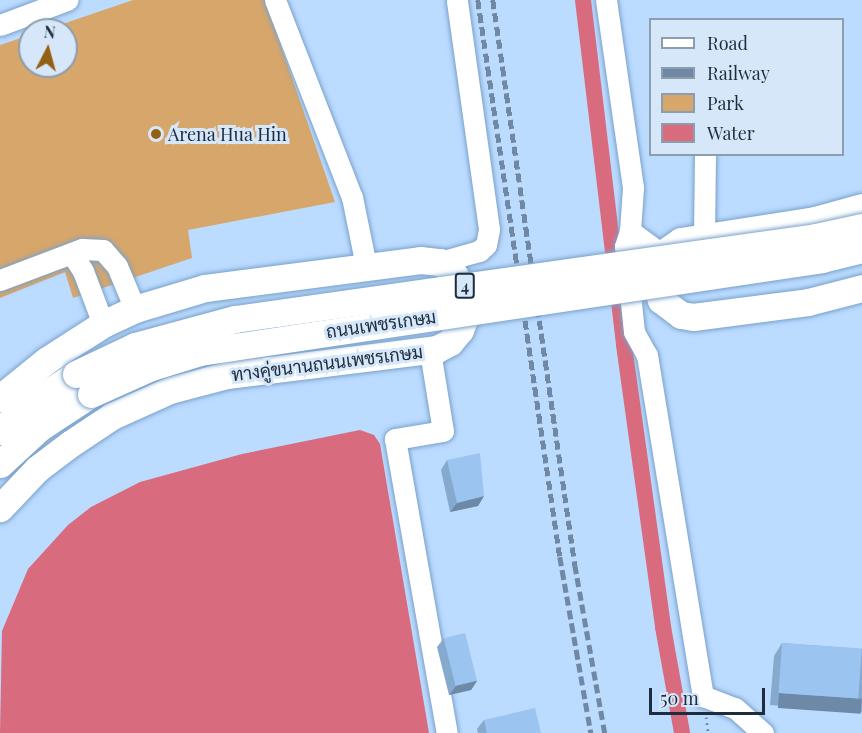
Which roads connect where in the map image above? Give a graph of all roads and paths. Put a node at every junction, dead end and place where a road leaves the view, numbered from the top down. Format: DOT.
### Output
graph roads {
  1 [pos="67,0"];
  2 [pos="275,0"];
  3 [pos="457,0"];
  4 [pos="606,0"];
  5 [pos="0,25"];
  6 [pos="705,156"];
  7 [pos="862,207"];
  8 [pos="862,227"];
  9 [pos="630,231"];
  10 [pos="704,237"];
  11 [pos="862,249"];
  12 [pos="72,254"];
  13 [pos="662,254"];
  14 [pos="440,262"];
  15 [pos="366,266"];
  16 [pos="0,280"];
  17 [pos="862,288"];
  18 [pos="135,309"];
  19 [pos="103,324"];
  20 [pos="430,351"];
  21 [pos="83,385"];
  22 [pos="0,398"];
  23 [pos="0,430"];
  24 [pos="0,464"];
  25 [pos="0,508"];
  26 [pos="447,733"];
  27 [pos="763,733"];
  1 -- 5 [label="street"];
  2 -- 15 [label="street"];
  3 -- 14 [label="street"];
  4 -- 9 [label="street"];
  6 -- 10 [label="street"];
  7 -- 10 [label="main road"];
  8 -- 21 [label="main road, ถนนเพชรเกษม / 4, bridge"];
  9 -- 13 [label="street"];
  9 -- 27 [label="street"];
  10 -- 13 [label="main road"];
  11 -- 21 [label="main road, ถนนเพชรเกษม / 4, bridge"];
  12 -- 16 [label="street"];
  12 -- 18 [label="street"];
  12 -- 19 [label="street"];
  13 -- 17 [label="main road"];
  14 -- 15 [label="main road"];
  14 -- 20 [label="main road, ทางคู่ขนานถนนเพชรเกษม"];
  15 -- 18 [label="main road"];
  18 -- 19 [label="main road"];
  19 -- 22 [label="main road"];
  20 -- 25 [label="main road, ทางคู่ขนานถนนเพชรเกษม"];
  20 -- 26 [label="street"];
  21 -- 23 [label="main road, ถนนเพชรเกษม / 4"];
  21 -- 24 [label="main road, ถนนเพชรเกษม / 4"];
}
